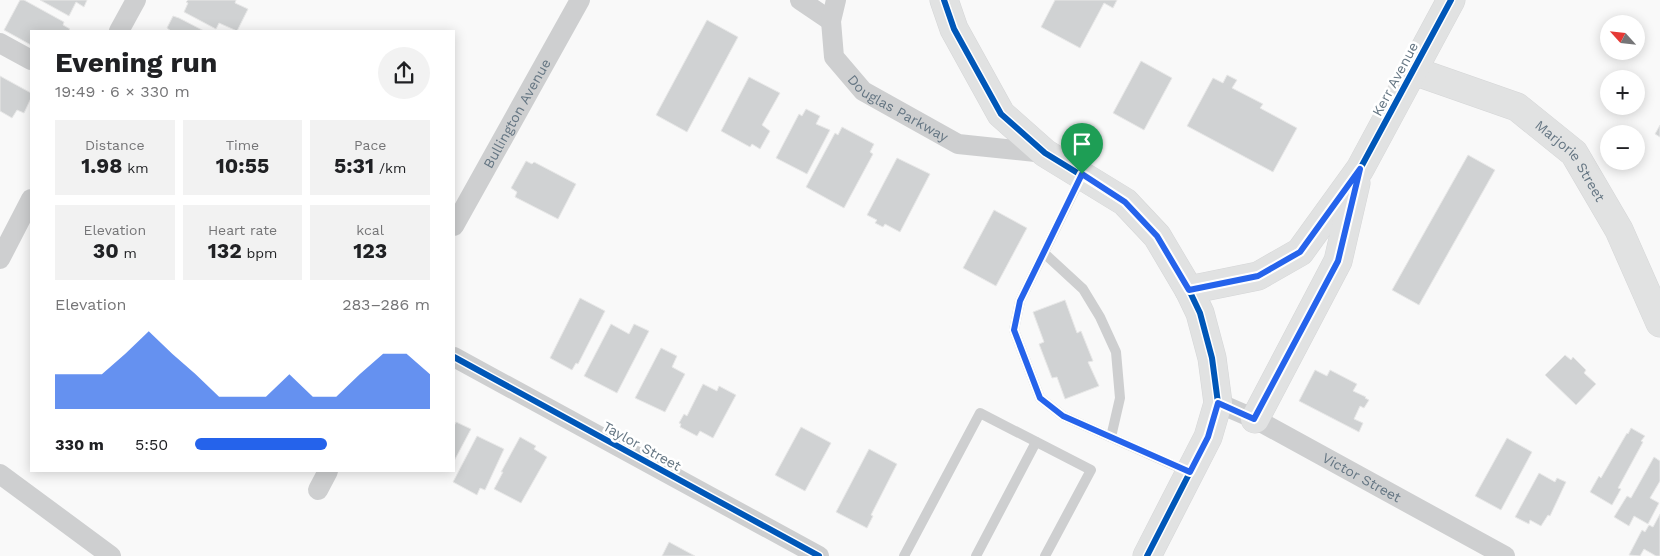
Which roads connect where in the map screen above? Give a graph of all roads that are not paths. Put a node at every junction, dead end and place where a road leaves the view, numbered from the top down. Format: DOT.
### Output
graph roads {
  1 [pos="136,0"];
  2 [pos="580,0"];
  3 [pos="800,0"];
  4 [pos="836,0"];
  5 [pos="944,0"];
  6 [pos="1451,0"];
  7 [pos="831,20"];
  8 [pos="120,30"];
  9 [pos="0,44"];
  10 [pos="30,59"];
  11 [pos="1414,71"];
  12 [pos="1045,153"];
  13 [pos="1360,169"];
  14 [pos="1082,174"];
  15 [pos="30,201"];
  16 [pos="455,224"];
  17 [pos="1044,253"];
  18 [pos="0,259"];
  19 [pos="1189,290"];
  20 [pos="1660,323"];
  21 [pos="455,358"];
  22 [pos="1218,403"];
  23 [pos="1254,419"];
  24 [pos="1111,437"];
  25 [pos="1036,442"];
  26 [pos="327,472"];
  27 [pos="1190,472"];
  28 [pos="0,474"];
  29 [pos="318,490"];
  30 [pos="111,556"];
  31 [pos="819,556"];
  32 [pos="904,556"];
  33 [pos="976,556"];
  34 [pos="1045,556"];
  35 [pos="1147,556"];
  36 [pos="1505,556"];
  1 -- 8 [label="street"];
  2 -- 16 [label="street, Bullington Avenue"];
  3 -- 7 [label="street"];
  4 -- 7 [label="street, Douglas Parkway"];
  5 -- 12 [label="street"];
  6 -- 11 [label="street, Kerr Avenue"];
  7 -- 12 [label="street, Douglas Parkway"];
  9 -- 10 [label="street"];
  11 -- 13 [label="street, Kerr Avenue"];
  11 -- 20 [label="street, Marjorie Street"];
  12 -- 14 [label="street"];
  13 -- 19 [label="street"];
  13 -- 23 [label="street"];
  14 -- 17 [label="lane"];
  14 -- 19 [label="street"];
  15 -- 18 [label="street"];
  17 -- 24 [label="lane"];
  17 -- 24 [label="lane"];
  19 -- 22 [label="street"];
  21 -- 31 [label="street, Taylor Street"];
  22 -- 23 [label="street, Victor Street"];
  22 -- 27 [label="street"];
  23 -- 36 [label="street, Victor Street"];
  24 -- 27 [label="lane"];
  25 -- 32 [label="lane"];
  25 -- 33 [label="lane"];
  25 -- 34 [label="lane"];
  26 -- 29 [label="street"];
  27 -- 35 [label="street"];
  28 -- 30 [label="street"];
}
